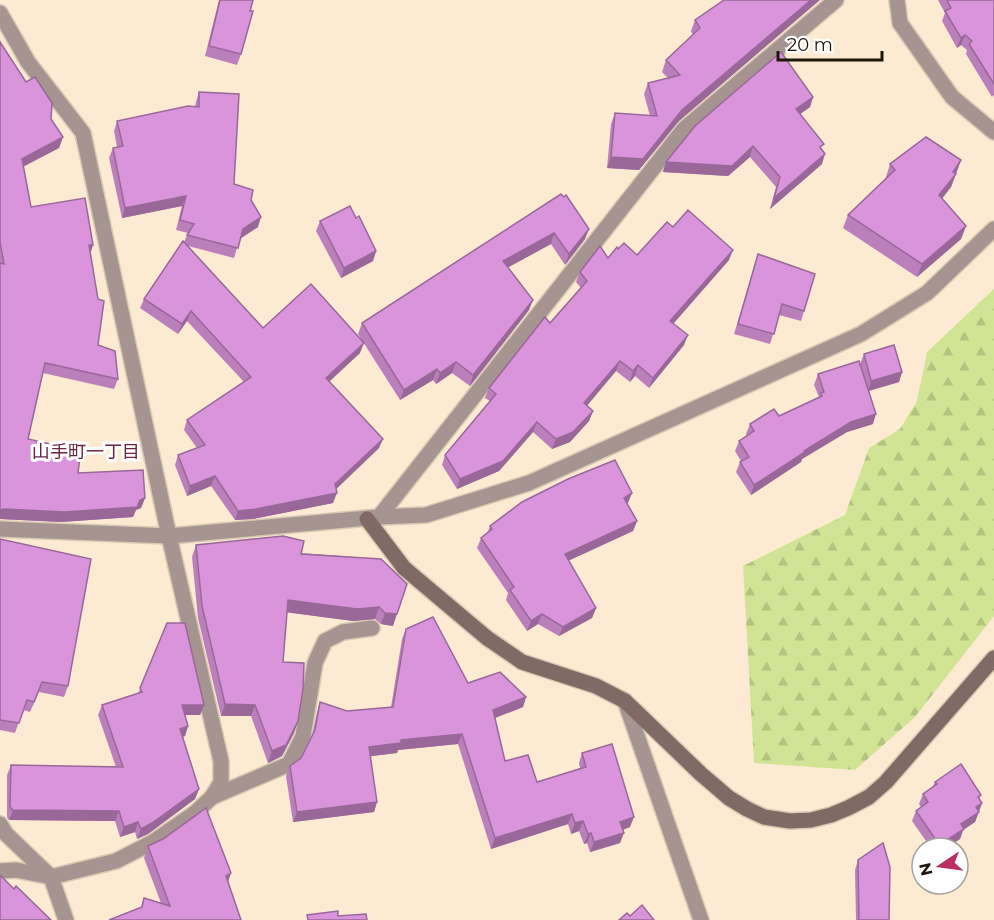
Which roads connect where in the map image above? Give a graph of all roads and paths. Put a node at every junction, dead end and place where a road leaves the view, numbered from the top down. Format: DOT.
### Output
graph roads {
  1 [pos="836,0"];
  2 [pos="897,0"];
  3 [pos="0,14"];
  4 [pos="994,132"];
  5 [pos="994,229"];
  6 [pos="373,518"];
  7 [pos="0,530"];
  8 [pos="169,536"];
  9 [pos="372,628"];
  10 [pos="994,658"];
  11 [pos="625,701"];
  12 [pos="212,797"];
  13 [pos="0,824"];
  14 [pos="0,871"];
  15 [pos="51,877"];
  16 [pos="66,920"];
  17 [pos="701,920"];
  1 -- 6 [label="street"];
  2 -- 4 [label="street"];
  3 -- 8 [label="street"];
  5 -- 6 [label="street"];
  6 -- 8 [label="street"];
  6 -- 11 [label="street"];
  7 -- 8 [label="street"];
  8 -- 12 [label="street"];
  9 -- 12 [label="street"];
  10 -- 11 [label="street"];
  11 -- 17 [label="street"];
  12 -- 15 [label="street"];
  13 -- 15 [label="street"];
  14 -- 15 [label="street"];
  15 -- 16 [label="street"];
}
